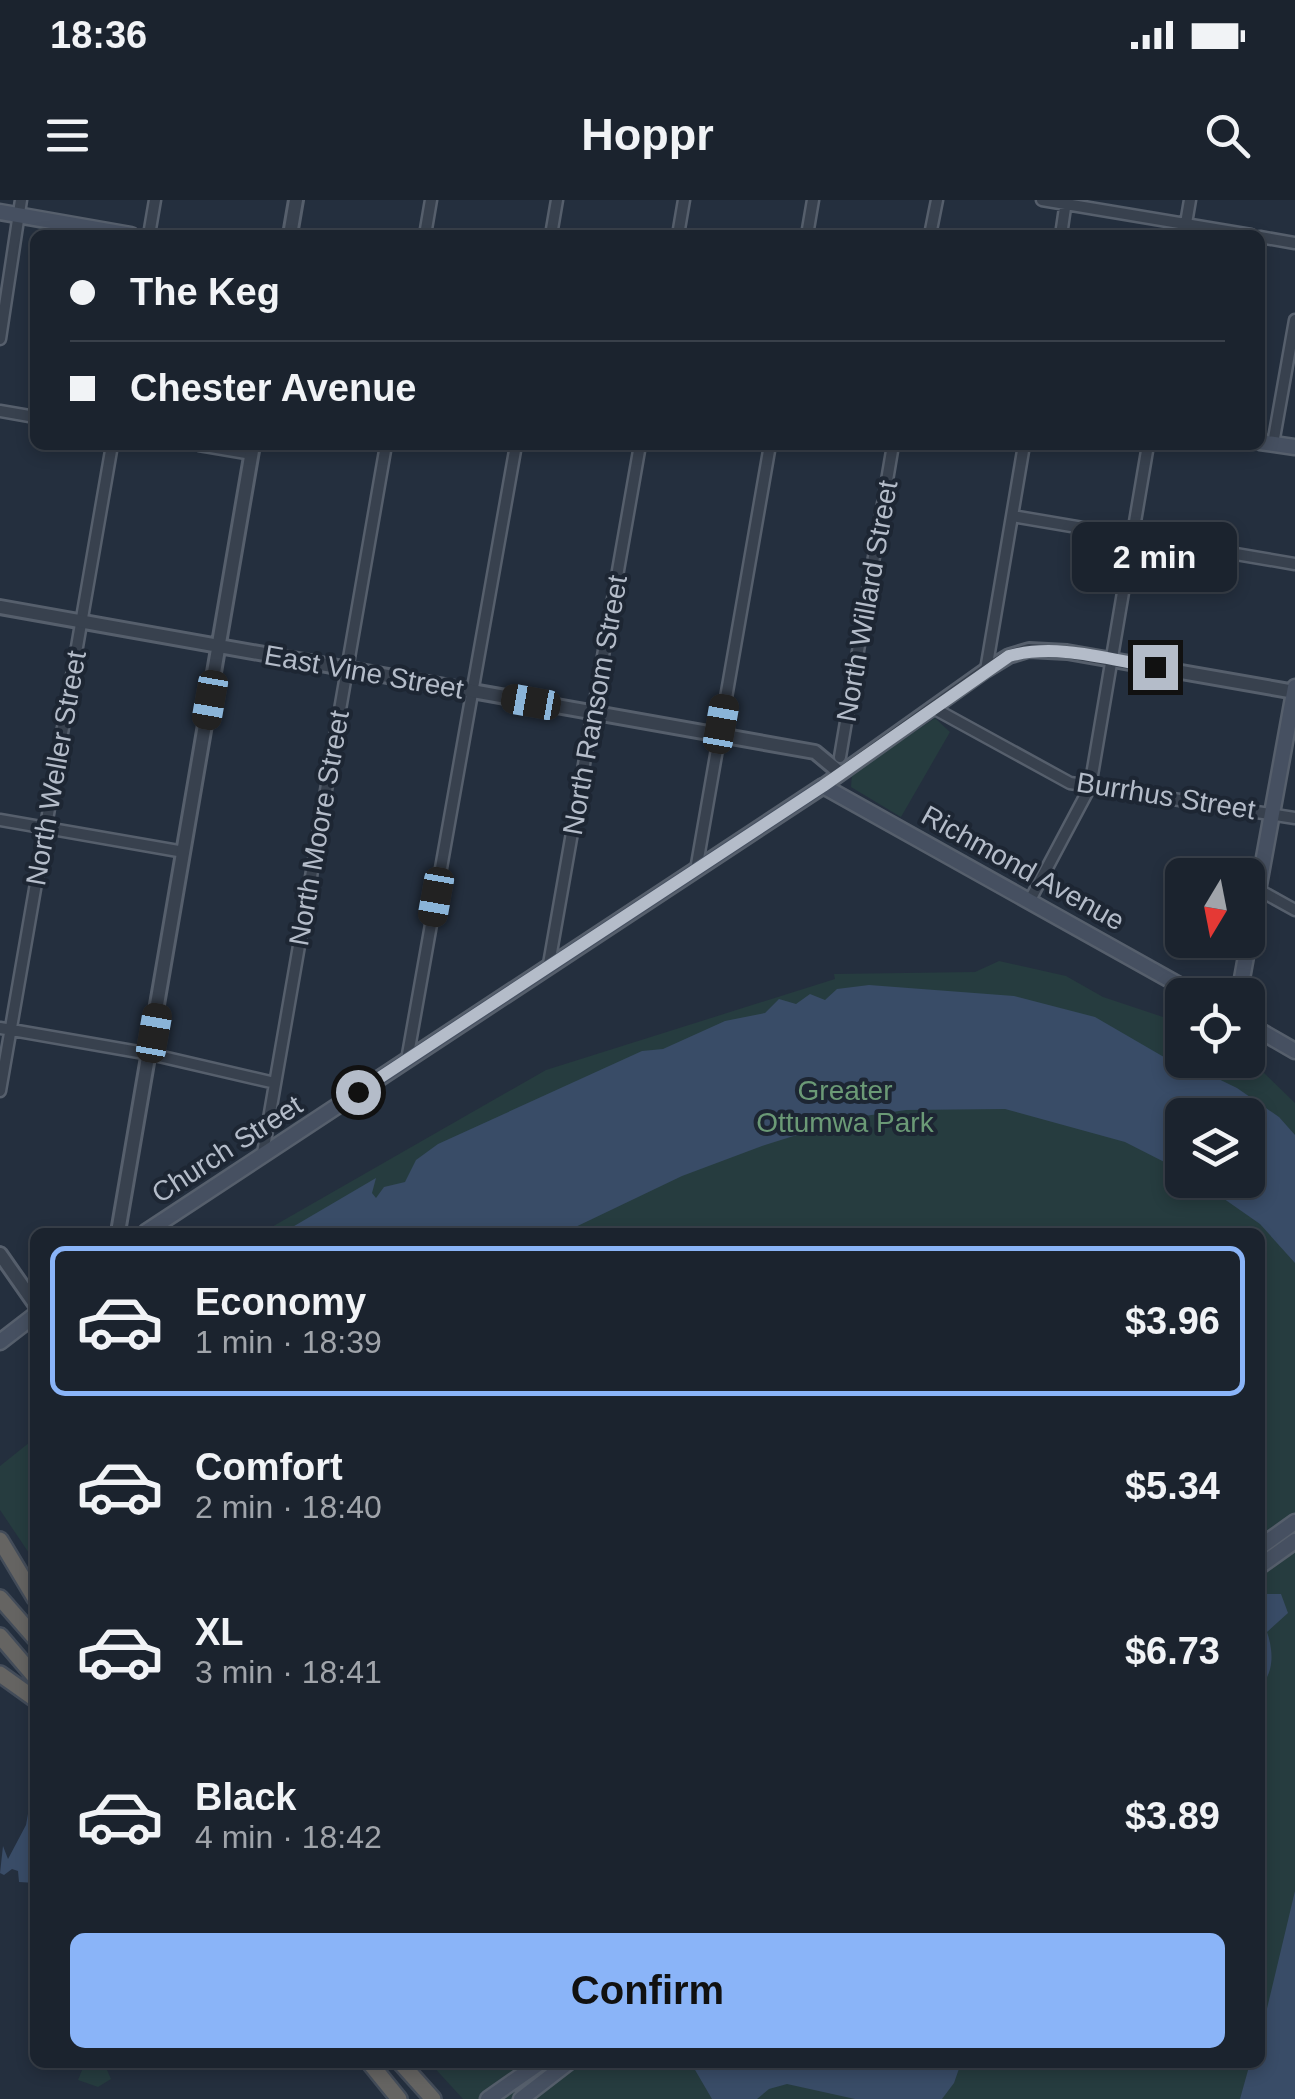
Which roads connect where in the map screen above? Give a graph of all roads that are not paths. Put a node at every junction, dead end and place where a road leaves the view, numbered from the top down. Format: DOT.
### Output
graph roads {
  1 [pos="155,200"];
  2 [pos="296,200"];
  3 [pos="431,200"];
  4 [pos="557,200"];
  5 [pos="684,200"];
  6 [pos="813,200"];
  7 [pos="936,200"];
  8 [pos="1042,200"];
  9 [pos="1190,200"];
  10 [pos="1066,202"];
  11 [pos="19,208"];
  12 [pos="0,212"];
  13 [pos="1185,229"];
  14 [pos="110,230"];
  15 [pos="150,230"];
  16 [pos="291,230"];
  17 [pos="425,230"];
  18 [pos="552,230"];
  19 [pos="679,230"];
  20 [pos="808,230"];
  21 [pos="931,230"];
  22 [pos="1061,230"];
  23 [pos="1265,237"];
  24 [pos="1295,243"];
  25 [pos="1295,320"];
  26 [pos="0,339"];
  27 [pos="0,411"];
  28 [pos="30,416"];
  29 [pos="1267,443"];
  30 [pos="1295,447"];
  31 [pos="111,450"];
  32 [pos="252,450"];
  33 [pos="385,450"];
  34 [pos="515,450"];
  35 [pos="639,450"];
  36 [pos="769,450"];
  37 [pos="893,450"];
  38 [pos="1023,450"];
  39 [pos="1147,450"];
  40 [pos="1012,516"];
  41 [pos="1131,537"];
  42 [pos="1295,564"];
  43 [pos="0,608"];
  44 [pos="82,622"];
  45 [pos="218,646"];
  46 [pos="1110,659"];
  47 [pos="347,669"];
  48 [pos="986,670"];
  49 [pos="1295,690"];
  50 [pos="472,691"];
  51 [pos="935,709"];
  52 [pos="593,712"];
  53 [pos="719,735"];
  54 [pos="840,764"];
  55 [pos="823,786"];
  56 [pos="1090,787"];
  57 [pos="1272,814"];
  58 [pos="1295,818"];
  59 [pos="0,820"];
  60 [pos="46,828"];
  61 [pos="184,852"];
  62 [pos="1264,858"];
  63 [pos="696,870"];
  64 [pos="1265,894"];
  65 [pos="1030,900"];
  66 [pos="1295,910"];
  67 [pos="549,964"];
  68 [pos="1167,978"];
  69 [pos="5,1028"];
  70 [pos="1265,1034"];
  71 [pos="1295,1051"];
  72 [pos="150,1054"];
  73 [pos="406,1060"];
  74 [pos="275,1083"];
  75 [pos="0,1091"];
  76 [pos="264,1152"];
  77 [pos="119,1228"];
  78 [pos="152,1228"];
  79 [pos="0,1254"];
  80 [pos="30,1297"];
  81 [pos="30,1319"];
  82 [pos="0,1342"];
  83 [pos="1295,1522"];
  84 [pos="0,1540"];
  85 [pos="1295,1541"];
  86 [pos="1265,1543"];
  87 [pos="1265,1562"];
  88 [pos="30,1590"];
  89 [pos="0,1598"];
  90 [pos="30,1632"];
  91 [pos="0,1636"];
  92 [pos="30,1671"];
  93 [pos="0,1674"];
  94 [pos="30,1695"];
  95 [pos="374,2068"];
  96 [pos="405,2068"];
  97 [pos="532,2068"];
  98 [pos="561,2068"];
  99 [pos="399,2099"];
  100 [pos="433,2099"];
  101 [pos="488,2099"];
  102 [pos="521,2099"];
  1 -- 15 [label="street"];
  2 -- 16 [label="street"];
  3 -- 17 [label="street"];
  4 -- 18 [label="street"];
  5 -- 19 [label="street"];
  6 -- 20 [label="street"];
  7 -- 21 [label="street"];
  8 -- 10 [label="street"];
  9 -- 13 [label="street"];
  10 -- 13 [label="street"];
  10 -- 22 [label="street"];
  11 -- 12 [label="main road"];
  11 -- 14 [label="main road"];
  11 -- 26 [label="street"];
  23 -- 24 [label="street"];
  25 -- 29 [label="street"];
  27 -- 28 [label="street"];
  29 -- 30 [label="main road"];
  31 -- 44 [label="street, North Weller Street"];
  32 -- 45 [label="street"];
  33 -- 47 [label="street, North Moore Street"];
  34 -- 50 [label="street"];
  35 -- 52 [label="street, North Ransom Street"];
  36 -- 53 [label="street"];
  37 -- 54 [label="street, North Willard Street"];
  38 -- 40 [label="street"];
  39 -- 41 [label="street"];
  40 -- 41 [label="street"];
  40 -- 48 [label="street"];
  41 -- 42 [label="street"];
  41 -- 46 [label="street"];
  43 -- 44 [label="street, East Vine Street"];
  44 -- 45 [label="street, East Vine Street"];
  44 -- 60 [label="street, North Weller Street"];
  45 -- 47 [label="street, East Vine Street"];
  45 -- 61 [label="street"];
  46 -- 48 [label="street, Church Street"];
  46 -- 49 [label="street, Church Street"];
  46 -- 56 [label="street"];
  47 -- 50 [label="street, East Vine Street"];
  47 -- 74 [label="street, North Moore Street"];
  48 -- 51 [label="street, Church Street"];
  49 -- 57 [label="main road"];
  50 -- 52 [label="street, East Vine Street"];
  50 -- 73 [label="street"];
  51 -- 54 [label="street, Church Street"];
  51 -- 56 [label="street, Burrhus Street"];
  52 -- 53 [label="street, East Vine Street"];
  52 -- 67 [label="street, North Ransom Street"];
  53 -- 54 [label="street, East Vine Street"];
  53 -- 63 [label="street"];
  54 -- 55 [label="street, Church Street"];
  55 -- 63 [label="main road, Church Street"];
  55 -- 65 [label="main road, Richmond Avenue"];
  56 -- 57 [label="street, Burrhus Street"];
  56 -- 65 [label="street"];
  57 -- 58 [label="street, Burrhus Street"];
  57 -- 62 [label="main road"];
  59 -- 60 [label="street"];
  60 -- 61 [label="street"];
  60 -- 69 [label="street, North Weller Street"];
  61 -- 72 [label="street"];
  63 -- 67 [label="main road, Church Street"];
  64 -- 66 [label="street"];
  65 -- 68 [label="main road, Richmond Avenue"];
  67 -- 73 [label="main road, Church Street"];
  69 -- 72 [label="street"];
  69 -- 75 [label="street, North Weller Street"];
  70 -- 71 [label="main road"];
  72 -- 74 [label="street"];
  72 -- 77 [label="street"];
  73 -- 76 [label="main road, Church Street"];
  74 -- 76 [label="street, North Moore Street"];
  76 -- 78 [label="main road, Church Street"];
  79 -- 80 [label="street"];
  81 -- 82 [label="main road"];
  83 -- 86 [label="main road"];
  84 -- 88 [label="highway"];
  85 -- 87 [label="main road"];
  89 -- 90 [label="highway"];
  91 -- 92 [label="highway"];
  93 -- 94 [label="highway"];
  95 -- 99 [label="highway"];
  96 -- 100 [label="highway"];
  97 -- 101 [label="main road"];
  98 -- 102 [label="main road"];
}
